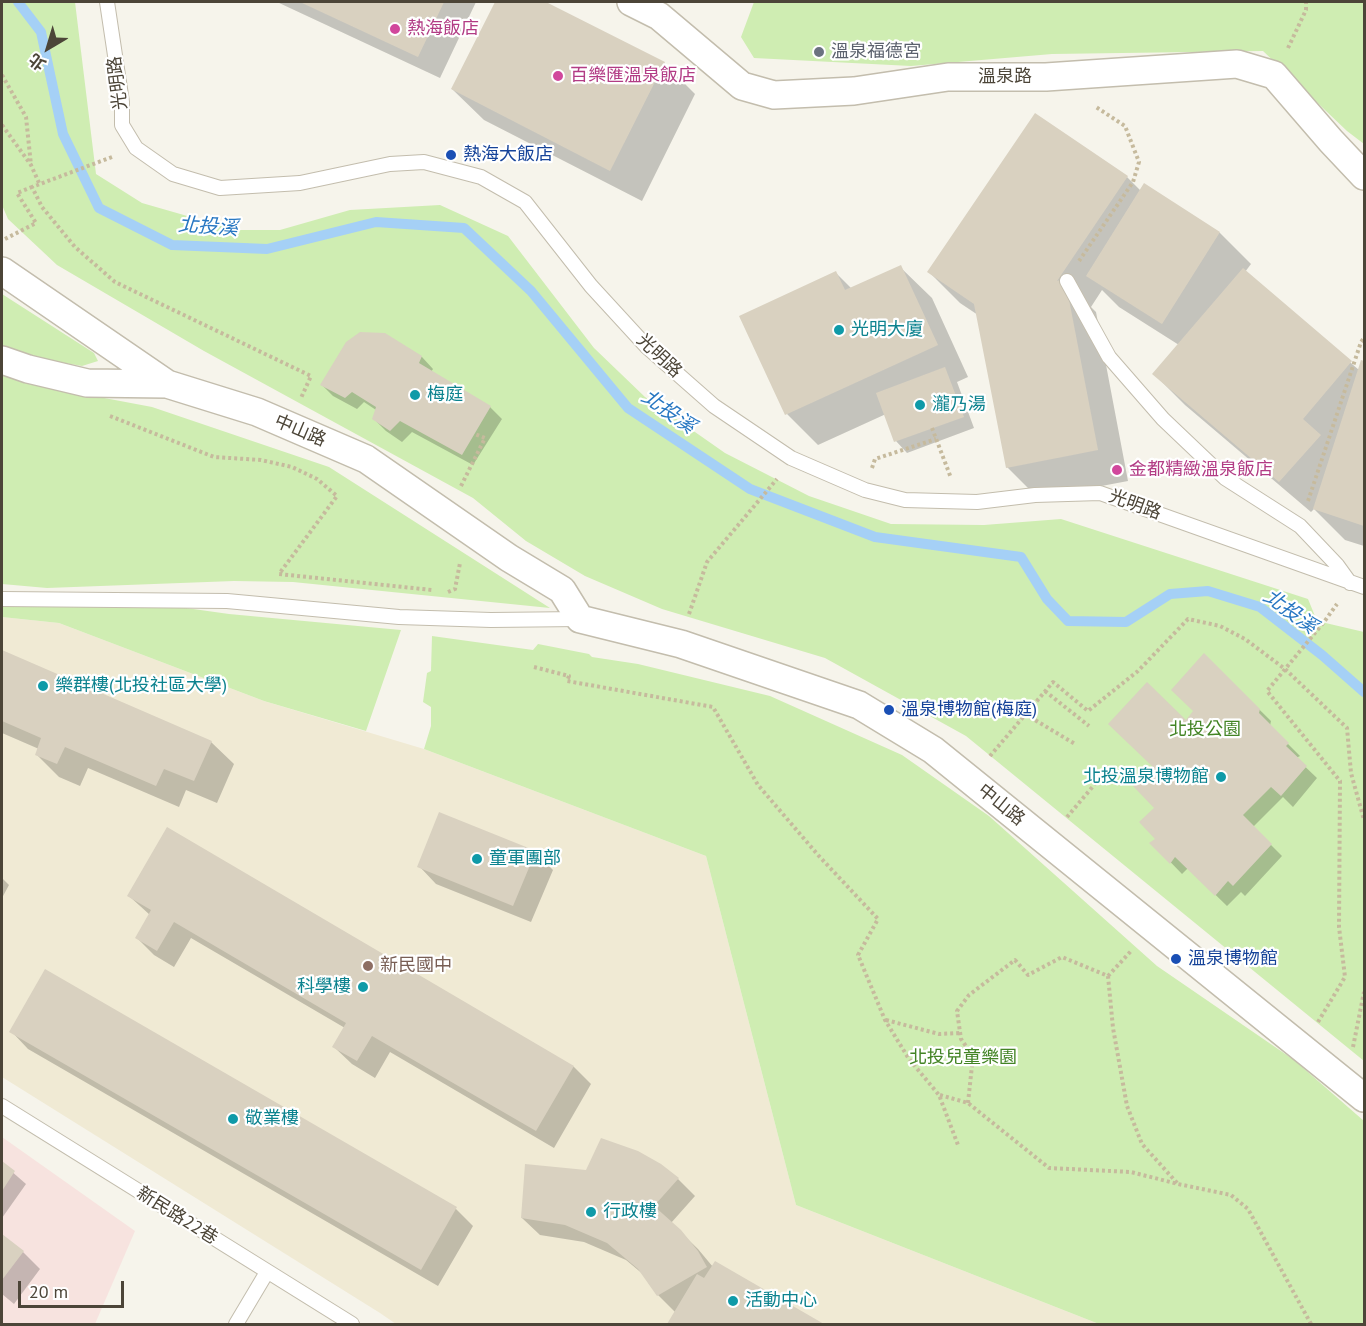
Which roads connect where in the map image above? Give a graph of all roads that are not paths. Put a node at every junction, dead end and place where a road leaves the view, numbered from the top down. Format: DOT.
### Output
graph roads {
  1 [pos="107,2"];
  2 [pos="630,2"];
  3 [pos="1365,176"];
  4 [pos="2,271"];
  5 [pos="1067,281"];
  6 [pos="2,360"];
  7 [pos="167,384"];
  8 [pos="1350,583"];
  9 [pos="1365,587"];
  10 [pos="2,599"];
  11 [pos="580,619"];
  12 [pos="1365,1098"];
  13 [pos="2,1106"];
  14 [pos="267,1272"];
  15 [pos="236,1324"];
  16 [pos="352,1324"];
  1 -- 8 [label="lane, 光明路"];
  2 -- 3 [label="street, 溫泉路"];
  4 -- 7 [label="street, 中山路"];
  5 -- 8 [label="lane"];
  6 -- 7 [label="street"];
  7 -- 11 [label="street, 中山路"];
  8 -- 9 [label="lane, 光明路"];
  10 -- 11 [label="lane, 中山路"];
  11 -- 12 [label="street, 中山路"];
  13 -- 14 [label="lane, 新民路22巷"];
  14 -- 15 [label="lane"];
  14 -- 16 [label="lane, 新民路22巷"];
}
